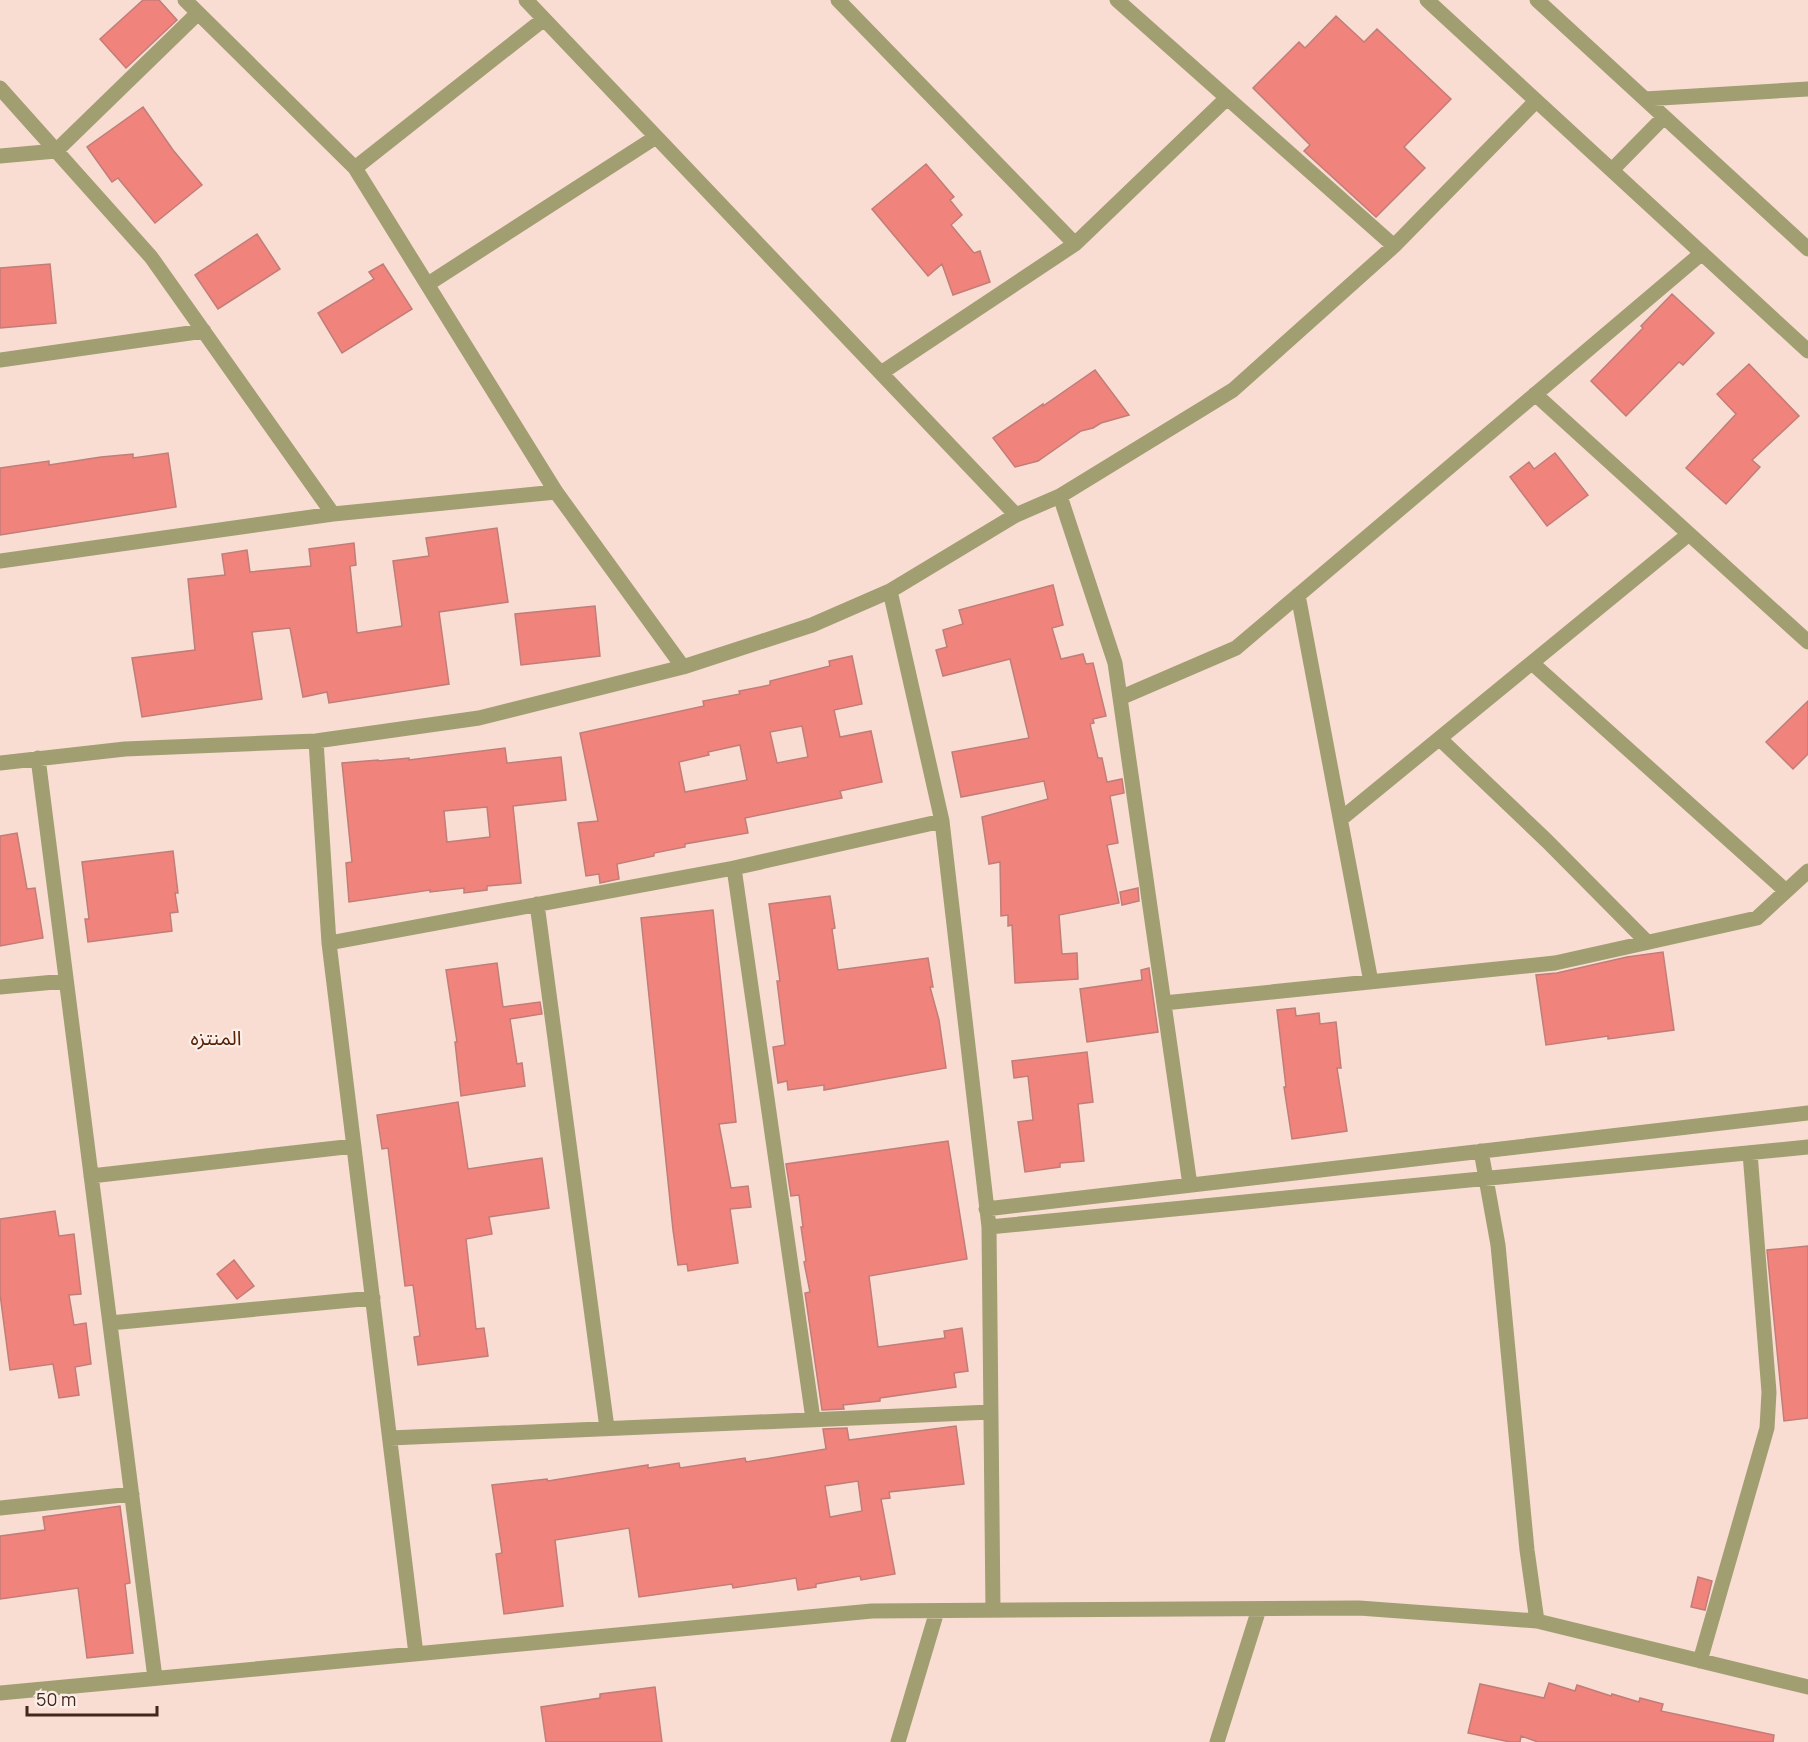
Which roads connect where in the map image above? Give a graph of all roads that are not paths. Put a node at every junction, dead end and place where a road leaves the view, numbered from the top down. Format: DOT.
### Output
graph roads {
  1 [pos="185,0"];
  2 [pos="526,0"];
  3 [pos="838,0"];
  4 [pos="1117,0"];
  5 [pos="1427,0"];
  6 [pos="1537,0"];
  7 [pos="198,13"];
  8 [pos="544,19"];
  9 [pos="0,88"];
  10 [pos="1808,89"];
  11 [pos="1227,98"];
  12 [pos="1645,99"];
  13 [pos="1536,101"];
  14 [pos="1664,117"];
  15 [pos="656,137"];
  16 [pos="56,151"];
  17 [pos="0,156"];
  18 [pos="355,168"];
  19 [pos="1612,170"];
  20 [pos="1075,244"];
  21 [pos="1394,246"];
  22 [pos="1808,249"];
  23 [pos="1702,253"];
  24 [pos="428,284"];
  25 [pos="204,331"];
  26 [pos="1808,351"];
  27 [pos="0,360"];
  28 [pos="881,374"];
  29 [pos="1535,394"];
  30 [pos="556,492"];
  31 [pos="1060,496"];
  32 [pos="333,514"];
  33 [pos="1016,515"];
  34 [pos="1689,534"];
  35 [pos="0,561"];
  36 [pos="890,591"];
  37 [pos="1298,595"];
  38 [pos="1808,642"];
  39 [pos="1532,663"];
  40 [pos="683,667"];
  41 [pos="1120,698"];
  42 [pos="1440,739"];
  43 [pos="316,741"];
  44 [pos="38,758"];
  45 [pos="0,763"];
  46 [pos="1341,819"];
  47 [pos="942,821"];
  48 [pos="734,868"];
  49 [pos="1808,871"];
  50 [pos="1786,891"];
  51 [pos="537,904"];
  52 [pos="329,942"];
  53 [pos="1647,942"];
  54 [pos="66,981"];
  55 [pos="1371,982"];
  56 [pos="0,987"];
  57 [pos="1164,1003"];
  58 [pos="1808,1113"];
  59 [pos="354,1146"];
  60 [pos="1808,1147"];
  61 [pos="1481,1151"];
  62 [pos="1750,1153"];
  63 [pos="91,1176"];
  64 [pos="1486,1179"];
  65 [pos="1190,1185"];
  66 [pos="986,1209"];
  67 [pos="989,1227"];
  68 [pos="373,1298"];
  69 [pos="110,1323"];
  70 [pos="991,1412"];
  71 [pos="813,1419"];
  72 [pos="607,1428"];
  73 [pos="390,1438"];
  74 [pos="132,1494"];
  75 [pos="0,1508"];
  76 [pos="1259,1609"];
  77 [pos="993,1610"];
  78 [pos="937,1611"];
  79 [pos="1537,1621"];
  80 [pos="416,1654"];
  81 [pos="1700,1661"];
  82 [pos="155,1678"];
  83 [pos="1808,1687"];
  84 [pos="0,1693"];
  85 [pos="898,1742"];
  86 [pos="1217,1742"];
  1 -- 7 [label="street"];
  2 -- 8 [label="street"];
  3 -- 20 [label="street"];
  4 -- 11 [label="street"];
  5 -- 13 [label="street"];
  6 -- 12 [label="street"];
  7 -- 16 [label="street"];
  7 -- 18 [label="street"];
  8 -- 15 [label="street"];
  8 -- 18 [label="street"];
  9 -- 16 [label="street"];
  10 -- 12 [label="street"];
  11 -- 20 [label="street"];
  11 -- 21 [label="street"];
  12 -- 14 [label="street"];
  13 -- 19 [label="street"];
  13 -- 21 [label="street"];
  14 -- 19 [label="street"];
  14 -- 22 [label="street"];
  15 -- 24 [label="street"];
  15 -- 28 [label="street"];
  16 -- 17 [label="street"];
  16 -- 25 [label="street"];
  18 -- 24 [label="street"];
  19 -- 23 [label="street"];
  20 -- 28 [label="street"];
  21 -- 31 [label="street"];
  23 -- 26 [label="street"];
  23 -- 29 [label="street"];
  24 -- 30 [label="street"];
  25 -- 27 [label="street"];
  25 -- 32 [label="street"];
  28 -- 33 [label="street"];
  29 -- 34 [label="street"];
  29 -- 37 [label="street"];
  30 -- 32 [label="street"];
  30 -- 40 [label="street"];
  31 -- 33 [label="street"];
  31 -- 41 [label="street"];
  32 -- 35 [label="street"];
  33 -- 36 [label="street"];
  34 -- 38 [label="street"];
  34 -- 39 [label="street"];
  36 -- 40 [label="street"];
  36 -- 47 [label="street"];
  37 -- 41 [label="street"];
  37 -- 46 [label="street"];
  39 -- 42 [label="street"];
  39 -- 50 [label="street"];
  40 -- 43 [label="street"];
  41 -- 57 [label="street"];
  42 -- 46 [label="street"];
  42 -- 53 [label="street"];
  43 -- 44 [label="street"];
  43 -- 52 [label="street"];
  44 -- 45 [label="street"];
  44 -- 54 [label="street"];
  46 -- 55 [label="street"];
  47 -- 48 [label="street"];
  47 -- 66 [label="street"];
  48 -- 51 [label="street"];
  48 -- 71 [label="street"];
  49 -- 50 [label="street"];
  50 -- 53 [label="street"];
  51 -- 52 [label="street"];
  51 -- 72 [label="street"];
  52 -- 59 [label="street"];
  53 -- 55 [label="street"];
  54 -- 56 [label="street"];
  54 -- 63 [label="street"];
  55 -- 57 [label="street"];
  57 -- 65 [label="street"];
  58 -- 61 [label="street"];
  59 -- 63 [label="street"];
  59 -- 68 [label="street"];
  60 -- 62 [label="street"];
  61 -- 64 [label="street"];
  61 -- 65 [label="street"];
  62 -- 64 [label="street"];
  62 -- 81 [label="street"];
  63 -- 69 [label="street"];
  64 -- 67 [label="street"];
  64 -- 79 [label="street"];
  65 -- 66 [label="street"];
  66 -- 67 [label="street"];
  67 -- 70 [label="street"];
  68 -- 69 [label="street"];
  68 -- 73 [label="street"];
  69 -- 74 [label="street"];
  70 -- 71 [label="street"];
  70 -- 77 [label="street"];
  71 -- 72 [label="street"];
  72 -- 73 [label="street"];
  73 -- 80 [label="street"];
  74 -- 75 [label="street"];
  74 -- 82 [label="street"];
  76 -- 77 [label="street"];
  76 -- 79 [label="street"];
  76 -- 86 [label="street"];
  77 -- 78 [label="street"];
  78 -- 80 [label="street"];
  78 -- 85 [label="street"];
  79 -- 81 [label="street"];
  80 -- 82 [label="street"];
  81 -- 83 [label="street"];
  82 -- 84 [label="street"];
}
